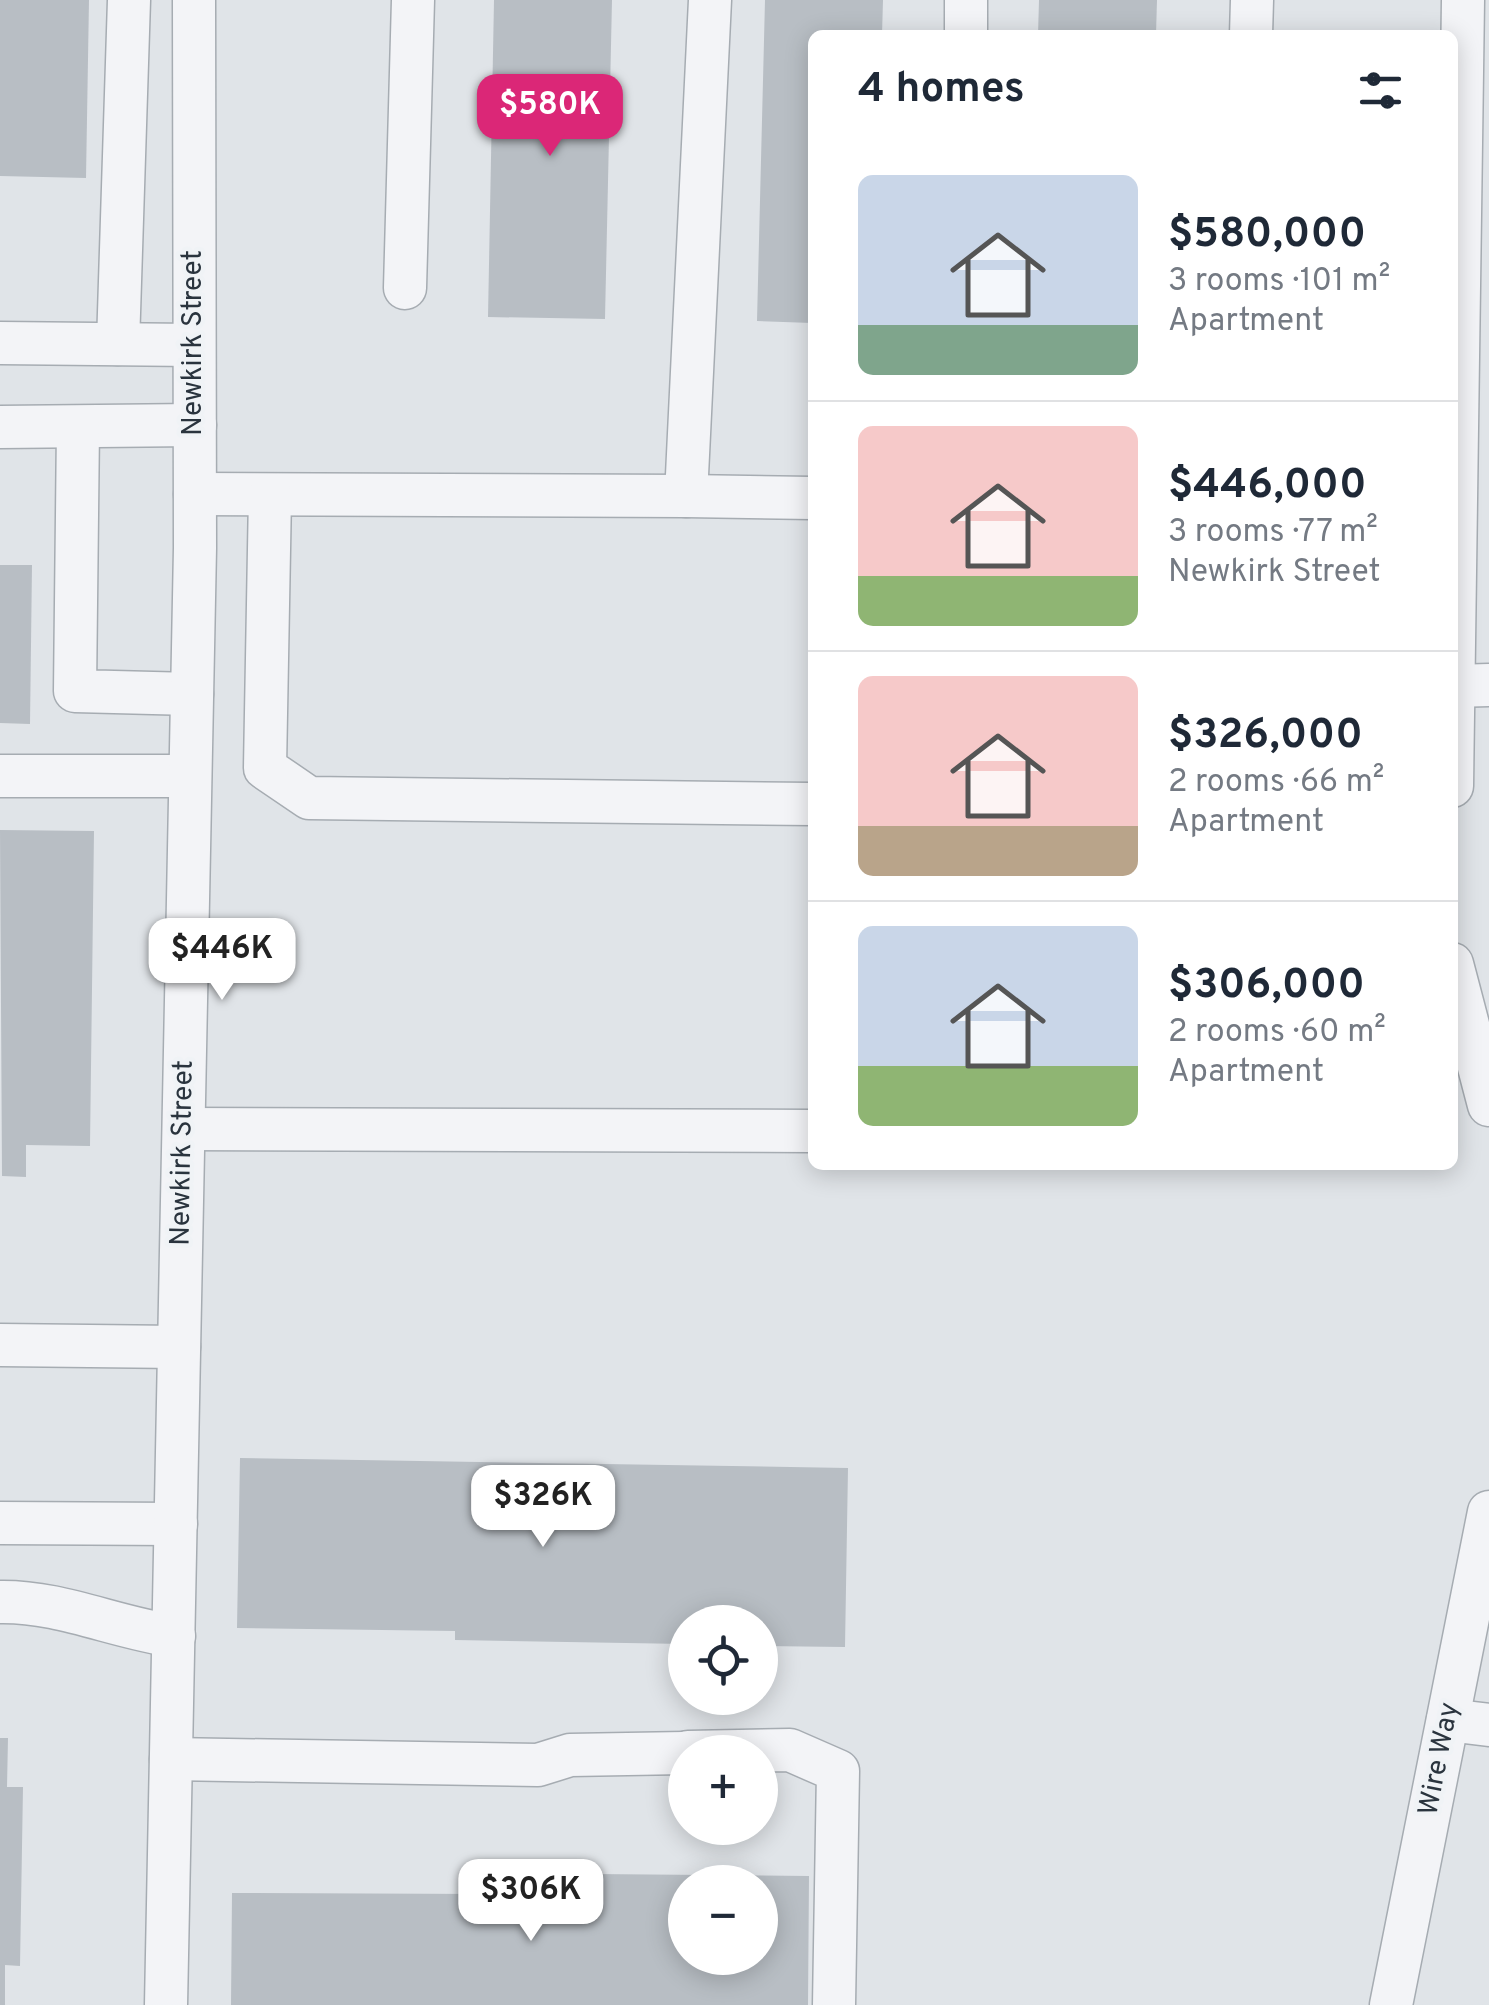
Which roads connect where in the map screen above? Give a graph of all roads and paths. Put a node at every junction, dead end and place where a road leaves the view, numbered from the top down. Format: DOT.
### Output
graph roads {
  1 [pos="129,0"];
  2 [pos="194,0"];
  3 [pos="413,0"];
  4 [pos="710,0"];
  5 [pos="966,0"];
  6 [pos="1252,0"];
  7 [pos="1463,0"];
  8 [pos="966,30"];
  9 [pos="1251,30"];
  10 [pos="1474,208"];
  11 [pos="404,288"];
  12 [pos="0,343"];
  13 [pos="118,344"];
  14 [pos="194,346"];
  15 [pos="195,425"];
  16 [pos="0,427"];
  17 [pos="78,427"];
  18 [pos="195,494"];
  19 [pos="270,495"];
  20 [pos="686,496"];
  21 [pos="808,498"];
  22 [pos="1472,685"];
  23 [pos="192,694"];
  24 [pos="1458,756"];
  25 [pos="0,776"];
  26 [pos="190,776"];
  27 [pos="808,804"];
  28 [pos="1458,986"];
  29 [pos="1488,1097"];
  30 [pos="184,1129"];
  31 [pos="808,1131"];
  32 [pos="0,1346"];
  33 [pos="180,1346"];
  34 [pos="0,1523"];
  35 [pos="176,1524"];
  36 [pos="1488,1526"];
  37 [pos="0,1602"];
  38 [pos="174,1636"];
  39 [pos="1468,1723"];
  40 [pos="778,1750"];
  41 [pos="668,1752"];
  42 [pos="171,1758"];
  43 [pos="166,2005"];
  44 [pos="834,2005"];
  45 [pos="1391,2005"];
  1 -- 13 [label="street"];
  2 -- 14 [label="street, Newkirk Street"];
  3 -- 11 [label="street"];
  4 -- 20 [label="street"];
  5 -- 8 [label="street"];
  6 -- 9 [label="street"];
  7 -- 10 [label="street"];
  10 -- 22 [label="street"];
  12 -- 13 [label="street"];
  13 -- 14 [label="street"];
  14 -- 15 [label="street, Newkirk Street"];
  15 -- 17 [label="street"];
  15 -- 18 [label="street, Newkirk Street"];
  16 -- 17 [label="street"];
  17 -- 23 [label="street"];
  18 -- 19 [label="street"];
  18 -- 23 [label="street, Newkirk Street"];
  19 -- 20 [label="street"];
  19 -- 27 [label="street"];
  20 -- 21 [label="street"];
  22 -- 24 [label="street"];
  23 -- 26 [label="street, Newkirk Street"];
  25 -- 26 [label="street"];
  26 -- 30 [label="street, Newkirk Street"];
  28 -- 29 [label="street"];
  30 -- 31 [label="street"];
  30 -- 33 [label="street, Newkirk Street"];
  32 -- 33 [label="street"];
  33 -- 35 [label="street, Newkirk Street"];
  34 -- 35 [label="street"];
  35 -- 38 [label="street, Newkirk Street"];
  36 -- 39 [label="street, Wire Way"];
  37 -- 38 [label="street"];
  38 -- 42 [label="street, Newkirk Street"];
  39 -- 45 [label="street, Wire Way"];
  40 -- 44 [label="street"];
  41 -- 42 [label="street"];
  42 -- 43 [label="street, Newkirk Street"];
}
